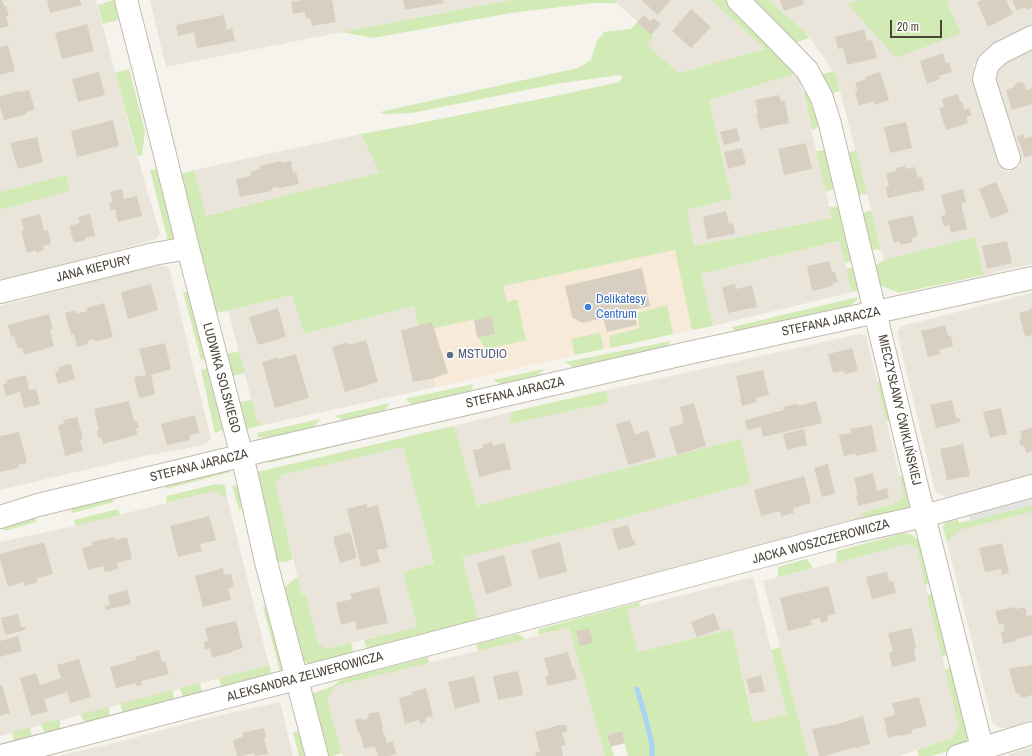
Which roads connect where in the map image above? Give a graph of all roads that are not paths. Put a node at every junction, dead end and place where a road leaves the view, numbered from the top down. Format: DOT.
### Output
graph roads {
  1 [pos="126,0"];
  2 [pos="738,0"];
  3 [pos="1032,37"];
  4 [pos="1009,158"];
  5 [pos="188,248"];
  6 [pos="1032,278"];
  7 [pos="0,292"];
  8 [pos="875,312"];
  9 [pos="241,455"];
  10 [pos="1032,486"];
  11 [pos="924,516"];
  12 [pos="0,517"];
  13 [pos="610,597"];
  14 [pos="297,679"];
  15 [pos="1032,733"];
  16 [pos="983,752"];
  17 [pos="1,756"];
  18 [pos="318,756"];
  19 [pos="958,756"];
  1 -- 5 [label="street, LUDWIKA SOLSKIEGO"];
  2 -- 8 [label="street, MIECZYSŁAWY ĆWIKLIŃSKIEJ"];
  3 -- 4 [label="street"];
  5 -- 7 [label="street, JANA KIEPURY"];
  5 -- 9 [label="street, LUDWIKA SOLSKIEGO"];
  6 -- 8 [label="street, STEFANA JARACZA"];
  8 -- 9 [label="street, STEFANA JARACZA"];
  8 -- 11 [label="street, MIECZYSŁAWY ĆWIKLIŃSKIEJ"];
  9 -- 12 [label="street, STEFANA JARACZA"];
  9 -- 14 [label="street, LUDWIKA SOLSKIEGO"];
  10 -- 11 [label="street, JACKA WOSZCZEROWICZA"];
  11 -- 13 [label="street, JACKA WOSZCZEROWICZA"];
  11 -- 16 [label="street, MIECZYSŁAWY ĆWIKLIŃSKIEJ"];
  13 -- 14 [label="street, ALEKSANDRA ZELWEROWICZA"];
  14 -- 17 [label="street, ALEKSANDRA ZELWEROWICZA"];
  14 -- 18 [label="street, LUDWIKA SOLSKIEGO"];
  15 -- 16 [label="street"];
  16 -- 19 [label="street"];
}
